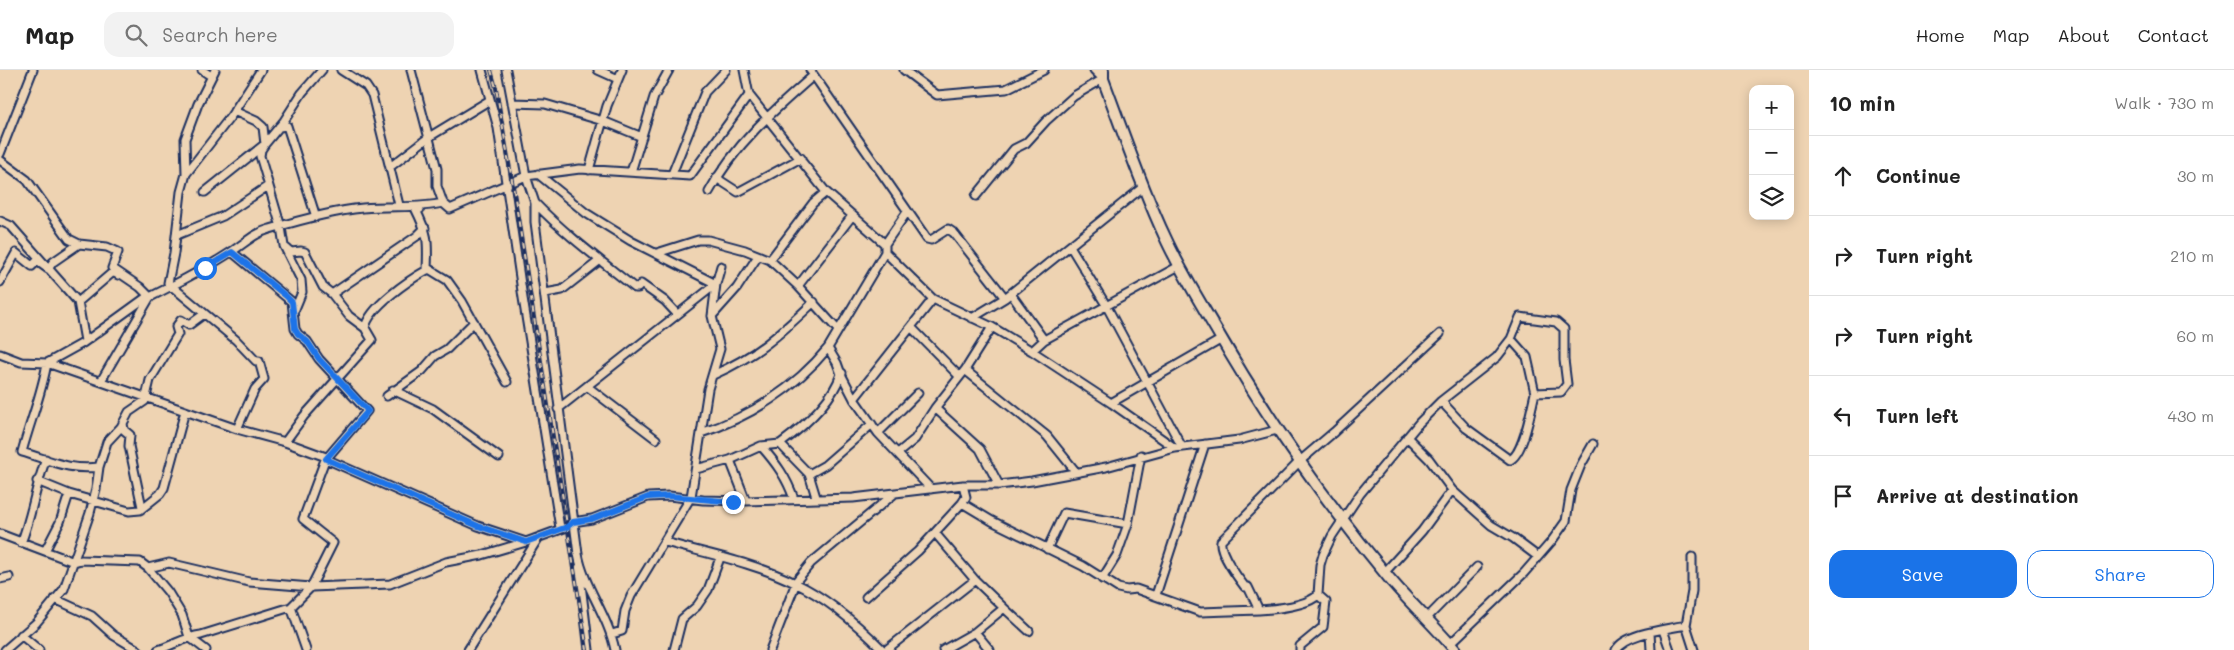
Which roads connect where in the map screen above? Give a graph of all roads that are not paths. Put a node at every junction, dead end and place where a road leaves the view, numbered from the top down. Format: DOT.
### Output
graph roads {
  1 [pos="33,70"];
  2 [pos="202,70"];
  3 [pos="261,70"];
  4 [pos="322,70"];
  5 [pos="341,70"];
  6 [pos="412,70"];
  7 [pos="482,70"];
  8 [pos="506,70"];
  9 [pos="598,70"];
  10 [pos="622,70"];
  11 [pos="670,70"];
  12 [pos="726,70"];
  13 [pos="744,70"];
  14 [pos="904,70"];
  15 [pos="1044,70"];
  16 [pos="1094,70"];
  17 [pos="213,73"];
  18 [pos="812,73"];
  19 [pos="1103,74"];
  20 [pos="618,79"];
  21 [pos="749,95"];
  22 [pos="490,100"];
  23 [pos="512,103"];
  24 [pos="234,111"];
  25 [pos="766,116"];
  26 [pos="603,121"];
  27 [pos="279,127"];
  28 [pos="429,137"];
  29 [pos="642,137"];
  30 [pos="265,144"];
  31 [pos="0,154"];
  32 [pos="801,158"];
  33 [pos="0,160"];
  34 [pos="390,167"];
  35 [pos="589,170"];
  36 [pos="632,172"];
  37 [pos="186,174"];
  38 [pos="538,174"];
  39 [pos="672,174"];
  40 [pos="526,176"];
  41 [pos="717,177"];
  42 [pos="505,184"];
  43 [pos="268,186"];
  44 [pos="1143,187"];
  45 [pos="206,192"];
  46 [pos="709,192"];
  47 [pos="826,192"];
  48 [pos="976,196"];
  49 [pos="443,203"];
  50 [pos="535,203"];
  51 [pos="399,205"];
  52 [pos="450,209"];
  53 [pos="907,212"];
  54 [pos="316,216"];
  55 [pos="852,216"];
  56 [pos="0,221"];
  57 [pos="281,227"];
  58 [pos="425,228"];
  59 [pos="177,236"];
  60 [pos="24,240"];
  61 [pos="78,244"];
  62 [pos="284,246"];
  63 [pos="1070,246"];
  64 [pos="885,248"];
  65 [pos="232,252"];
  66 [pos="16,253"];
  67 [pos="656,253"];
  68 [pos="758,256"];
  69 [pos="770,260"];
  70 [pos="599,261"];
  71 [pos="721,266"];
  72 [pos="1179,266"];
  73 [pos="49,268"];
  74 [pos="426,270"];
  75 [pos="0,282"];
  76 [pos="716,284"];
  77 [pos="798,286"];
  78 [pos="172,287"];
  79 [pos="545,293"];
  80 [pos="332,294"];
  81 [pos="1008,296"];
  82 [pos="149,297"];
  83 [pos="933,299"];
  84 [pos="78,302"];
  85 [pos="814,302"];
  86 [pos="1106,306"];
  87 [pos="294,309"];
  88 [pos="204,314"];
  89 [pos="677,314"];
  90 [pos="712,316"];
  91 [pos="972,318"];
  92 [pos="474,322"];
  93 [pos="365,328"];
  94 [pos="912,328"];
  95 [pos="992,328"];
  96 [pos="838,329"];
  97 [pos="1440,334"];
  98 [pos="1222,339"];
  99 [pos="1512,339"];
  100 [pos="1044,340"];
  101 [pos="85,341"];
  102 [pos="828,348"];
  103 [pos="1032,350"];
  104 [pos="0,354"];
  105 [pos="47,362"];
  106 [pos="965,370"];
  107 [pos="841,373"];
  108 [pos="713,375"];
  109 [pos="960,376"];
  110 [pos="338,378"];
  111 [pos="101,381"];
  112 [pos="506,382"];
  113 [pos="1148,382"];
  114 [pos="588,387"];
  115 [pos="392,390"];
  116 [pos="918,393"];
  117 [pos="1535,393"];
  118 [pos="387,396"];
  119 [pos="147,398"];
  120 [pos="854,399"];
  121 [pos="1441,401"];
  122 [pos="1111,402"];
  123 [pos="936,408"];
  124 [pos="558,409"];
  125 [pos="185,411"];
  126 [pos="123,423"];
  127 [pos="872,424"];
  128 [pos="236,429"];
  129 [pos="1277,430"];
  130 [pos="701,433"];
  131 [pos="878,433"];
  132 [pos="1407,437"];
  133 [pos="656,439"];
  134 [pos="285,442"];
  135 [pos="780,444"];
  136 [pos="1205,444"];
  137 [pos="1593,444"];
  138 [pos="761,446"];
  139 [pos="1178,447"];
  140 [pos="898,453"];
  141 [pos="1141,455"];
  142 [pos="499,457"];
  143 [pos="326,458"];
  144 [pos="46,459"];
  145 [pos="730,460"];
  146 [pos="1300,461"];
  147 [pos="99,467"];
  148 [pos="696,469"];
  149 [pos="1076,472"];
  150 [pos="809,474"];
  151 [pos="37,481"];
  152 [pos="963,485"];
  153 [pos="999,485"];
  154 [pos="931,489"];
  155 [pos="1452,490"];
  156 [pos="69,494"];
  157 [pos="894,494"];
  158 [pos="691,497"];
  159 [pos="816,497"];
  160 [pos="794,500"];
  161 [pos="93,502"];
  162 [pos="746,502"];
  163 [pos="962,503"];
  164 [pos="142,507"];
  165 [pos="1344,520"];
  166 [pos="573,522"];
  167 [pos="1128,524"];
  168 [pos="560,528"];
  169 [pos="935,533"];
  170 [pos="0,534"];
  171 [pos="539,537"];
  172 [pos="526,542"];
  173 [pos="665,542"];
  174 [pos="21,543"];
  175 [pos="1047,549"];
  176 [pos="45,551"];
  177 [pos="578,554"];
  178 [pos="1537,556"];
  179 [pos="1692,557"];
  180 [pos="720,558"];
  181 [pos="74,562"];
  182 [pos="1477,567"];
  183 [pos="148,568"];
  184 [pos="1384,572"];
  185 [pos="9,577"];
  186 [pos="0,579"];
  187 [pos="1102,579"];
  188 [pos="975,580"];
  189 [pos="796,583"];
  190 [pos="311,587"];
  191 [pos="1156,595"];
  192 [pos="1318,596"];
  193 [pos="866,597"];
  194 [pos="56,599"];
  195 [pos="291,607"];
  196 [pos="1004,608"];
  197 [pos="1259,610"];
  198 [pos="1426,619"];
  199 [pos="1686,625"];
  200 [pos="1662,630"];
  201 [pos="1029,631"];
  202 [pos="975,632"];
  203 [pos="1650,633"];
  204 [pos="612,634"];
  205 [pos="21,635"];
  206 [pos="188,637"];
  207 [pos="1452,647"];
  208 [pos="617,649"];
  209 [pos="5,650"];
  210 [pos="39,650"];
  211 [pos="138,650"];
  212 [pos="158,650"];
  213 [pos="206,650"];
  214 [pos="306,650"];
  215 [pos="468,650"];
  216 [pos="589,650"];
  217 [pos="674,650"];
  218 [pos="770,650"];
  219 [pos="885,650"];
  220 [pos="943,650"];
  221 [pos="990,650"];
  222 [pos="1300,650"];
  223 [pos="1616,650"];
  224 [pos="1651,650"];
  225 [pos="1670,650"];
  226 [pos="1694,650"];
  1 -- 31 [label="street"];
  2 -- 17 [label="street"];
  3 -- 24 [label="street"];
  4 -- 27 [label="street"];
  5 -- 34 [label="street"];
  6 -- 28 [label="street"];
  7 -- 22 [label="street"];
  8 -- 23 [label="street"];
  9 -- 20 [label="street"];
  10 -- 20 [label="street"];
  11 -- 29 [label="street"];
  12 -- 39 [label="street"];
  13 -- 21 [label="street"];
  14 -- 15 [label="street"];
  16 -- 19 [label="street"];
  17 -- 37 [label="street"];
  18 -- 25 [label="street"];
  18 -- 53 [label="street"];
  19 -- 44 [label="street"];
  19 -- 48 [label="street"];
  20 -- 26 [label="street"];
  21 -- 25 [label="street"];
  21 -- 39 [label="street"];
  22 -- 28 [label="street"];
  22 -- 42 [label="street"];
  23 -- 26 [label="street"];
  23 -- 40 [label="street"];
  24 -- 30 [label="street"];
  24 -- 37 [label="street"];
  25 -- 32 [label="street"];
  25 -- 41 [label="street"];
  26 -- 29 [label="street"];
  26 -- 35 [label="street"];
  27 -- 30 [label="street"];
  27 -- 54 [label="street"];
  28 -- 34 [label="street"];
  28 -- 49 [label="street"];
  29 -- 36 [label="street"];
  30 -- 43 [label="street"];
  30 -- 45 [label="street"];
  32 -- 41 [label="street"];
  32 -- 47 [label="street"];
  33 -- 61 [label="street"];
  34 -- 51 [label="street"];
  35 -- 36 [label="street"];
  35 -- 38 [label="street"];
  36 -- 39 [label="street"];
  37 -- 59 [label="street"];
  38 -- 40 [label="street"];
  38 -- 67 [label="street"];
  40 -- 42 [label="street"];
  40 -- 50 [label="street"];
  41 -- 46 [label="street"];
  42 -- 52 [label="street"];
  42 -- 168 [label="street"];
  43 -- 57 [label="street"];
  43 -- 59 [label="street"];
  44 -- 63 [label="street"];
  44 -- 72 [label="street"];
  47 -- 55 [label="street"];
  47 -- 69 [label="street"];
  49 -- 51 [label="street"];
  49 -- 52 [label="street"];
  50 -- 70 [label="street"];
  50 -- 79 [label="street"];
  51 -- 54 [label="street"];
  52 -- 58 [label="street"];
  53 -- 64 [label="street"];
  53 -- 81 [label="street"];
  54 -- 57 [label="street"];
  55 -- 64 [label="street"];
  55 -- 77 [label="street"];
  56 -- 60 [label="street"];
  57 -- 62 [label="street"];
  57 -- 65 [label="street"];
  58 -- 74 [label="street"];
  58 -- 80 [label="street"];
  59 -- 78 [label="street"];
  60 -- 66 [label="street"];
  60 -- 73 [label="street"];
  61 -- 73 [label="street"];
  61 -- 82 [label="street"];
  62 -- 80 [label="street"];
  62 -- 87 [label="street"];
  63 -- 81 [label="street"];
  63 -- 86 [label="street"];
  64 -- 83 [label="street"];
  64 -- 96 [label="street"];
  65 -- 78 [label="street"];
  65 -- 87 [label="street"];
  66 -- 73 [label="street"];
  66 -- 75 [label="street"];
  67 -- 68 [label="street"];
  67 -- 76 [label="street"];
  68 -- 69 [label="street"];
  68 -- 90 [label="street"];
  69 -- 77 [label="street"];
  70 -- 79 [label="street"];
  70 -- 89 [label="street"];
  71 -- 76 [label="street"];
  72 -- 86 [label="street"];
  72 -- 98 [label="street"];
  73 -- 84 [label="street"];
  74 -- 92 [label="street"];
  74 -- 93 [label="street"];
  76 -- 89 [label="street"];
  76 -- 90 [label="street"];
  77 -- 85 [label="street"];
  78 -- 82 [label="street"];
  78 -- 88 [label="street"];
  79 -- 124 [label="street"];
  80 -- 93 [label="street"];
  81 -- 91 [label="street"];
  81 -- 100 [label="street"];
  82 -- 84 [label="street"];
  82 -- 101 [label="street"];
  82 -- 111 [label="street"];
  83 -- 91 [label="street"];
  83 -- 94 [label="street"];
  84 -- 101 [label="street"];
  85 -- 96 [label="street"];
  85 -- 108 [label="street"];
  86 -- 100 [label="street"];
  86 -- 113 [label="street"];
  87 -- 110 [label="street"];
  88 -- 119 [label="street"];
  88 -- 128 [label="street"];
  89 -- 114 [label="street"];
  90 -- 108 [label="street"];
  91 -- 95 [label="street"];
  92 -- 112 [label="street"];
  92 -- 115 [label="street"];
  93 -- 110 [label="street"];
  94 -- 109 [label="street"];
  94 -- 120 [label="street"];
  95 -- 103 [label="street"];
  95 -- 106 [label="street"];
  96 -- 102 [label="street"];
  97 -- 146 [label="street"];
  98 -- 113 [label="street"];
  98 -- 129 [label="street"];
  99 -- 117 [label="street"];
  99 -- 117 [label="street"];
  99 -- 121 [label="street"];
  100 -- 103 [label="street"];
  101 -- 105 [label="street"];
  102 -- 107 [label="street"];
  102 -- 130 [label="street"];
  103 -- 122 [label="street"];
  104 -- 105 [label="street"];
  105 -- 111 [label="street"];
  105 -- 144 [label="street"];
  106 -- 109 [label="street"];
  106 -- 149 [label="street"];
  107 -- 120 [label="street"];
  107 -- 135 [label="street"];
  108 -- 130 [label="street"];
  109 -- 123 [label="street"];
  110 -- 134 [label="street"];
  110 -- 143 [label="street"];
  111 -- 119 [label="street"];
  113 -- 122 [label="street"];
  113 -- 139 [label="street"];
  114 -- 124 [label="street"];
  114 -- 133 [label="street"];
  115 -- 118 [label="street"];
  115 -- 142 [label="street"];
  116 -- 131 [label="street"];
  117 -- 121 [label="street"];
  119 -- 125 [label="street"];
  119 -- 126 [label="street"];
  120 -- 127 [label="street"];
  121 -- 132 [label="street"];
  122 -- 139 [label="street"];
  123 -- 140 [label="street"];
  123 -- 153 [label="street"];
  124 -- 166 [label="street"];
  125 -- 128 [label="street"];
  125 -- 164 [label="street"];
  126 -- 147 [label="street"];
  126 -- 164 [label="street"];
  127 -- 131 [label="street"];
  127 -- 150 [label="street"];
  128 -- 134 [label="street"];
  129 -- 136 [label="street"];
  129 -- 146 [label="street"];
  130 -- 148 [label="street"];
  131 -- 140 [label="street"];
  132 -- 155 [label="street"];
  132 -- 165 [label="street"];
  134 -- 143 [label="street"];
  135 -- 138 [label="street"];
  135 -- 150 [label="street"];
  136 -- 139 [label="street"];
  136 -- 191 [label="street"];
  137 -- 178 [label="street"];
  138 -- 145 [label="street"];
  138 -- 160 [label="street"];
  139 -- 141 [label="street"];
  140 -- 154 [label="street"];
  141 -- 149 [label="street"];
  141 -- 167 [label="street"];
  143 -- 172 [label="street"];
  143 -- 190 [label="street"];
  144 -- 147 [label="street"];
  144 -- 151 [label="street"];
  145 -- 148 [label="street"];
  145 -- 162 [label="street"];
  146 -- 165 [label="street"];
  146 -- 197 [label="street"];
  147 -- 161 [label="street"];
  148 -- 158 [label="street"];
  149 -- 153 [label="street"];
  150 -- 159 [label="street"];
  151 -- 156 [label="street"];
  151 -- 174 [label="street"];
  152 -- 153 [label="street"];
  152 -- 154 [label="street"];
  152 -- 163 [label="street"];
  154 -- 157 [label="street"];
  155 -- 178 [label="street"];
  155 -- 184 [label="street"];
  156 -- 161 [label="street"];
  156 -- 176 [label="street"];
  157 -- 159 [label="street"];
  157 -- 189 [label="street"];
  158 -- 162 [label="street"];
  158 -- 166 [label="street"];
  158 -- 173 [label="street"];
  159 -- 160 [label="street"];
  160 -- 162 [label="street"];
  161 -- 164 [label="street"];
  161 -- 181 [label="street"];
  163 -- 169 [label="street"];
  163 -- 175 [label="street"];
  165 -- 184 [label="street"];
  165 -- 192 [label="street"];
  166 -- 168 [label="street"];
  166 -- 177 [label="street"];
  167 -- 175 [label="street"];
  167 -- 187 [label="street"];
  168 -- 171 [label="street"];
  169 -- 188 [label="street"];
  169 -- 193 [label="street"];
  170 -- 174 [label="street"];
  171 -- 172 [label="street"];
  171 -- 215 [label="street"];
  172 -- 190 [label="street"];
  173 -- 180 [label="street"];
  173 -- 204 [label="street"];
  174 -- 176 [label="street"];
  175 -- 187 [label="street"];
  176 -- 181 [label="street"];
  177 -- 204 [label="street"];
  177 -- 216 [label="street"];
  178 -- 207 [label="street"];
  179 -- 199 [label="street"];
  180 -- 189 [label="street"];
  180 -- 217 [label="street"];
  181 -- 183 [label="street"];
  181 -- 194 [label="street"];
  182 -- 198 [label="street"];
  183 -- 190 [label="street"];
  183 -- 206 [label="street"];
  184 -- 198 [label="street"];
  185 -- 186 [label="street"];
  187 -- 191 [label="street"];
  188 -- 196 [label="street"];
  188 -- 219 [label="street"];
  189 -- 218 [label="street"];
  189 -- 219 [label="street"];
  190 -- 195 [label="street"];
  191 -- 197 [label="street"];
  192 -- 197 [label="street"];
  192 -- 222 [label="street"];
  194 -- 205 [label="street"];
  194 -- 211 [label="street"];
  195 -- 206 [label="street"];
  195 -- 214 [label="street"];
  196 -- 201 [label="street"];
  196 -- 202 [label="street"];
  198 -- 207 [label="street"];
  199 -- 200 [label="street"];
  199 -- 226 [label="street"];
  200 -- 203 [label="street"];
  200 -- 225 [label="street"];
  202 -- 220 [label="street"];
  202 -- 221 [label="street"];
  203 -- 223 [label="street"];
  203 -- 224 [label="street"];
  204 -- 208 [label="street"];
  205 -- 209 [label="street"];
  205 -- 210 [label="street"];
  206 -- 212 [label="street"];
  206 -- 213 [label="street"];
}
